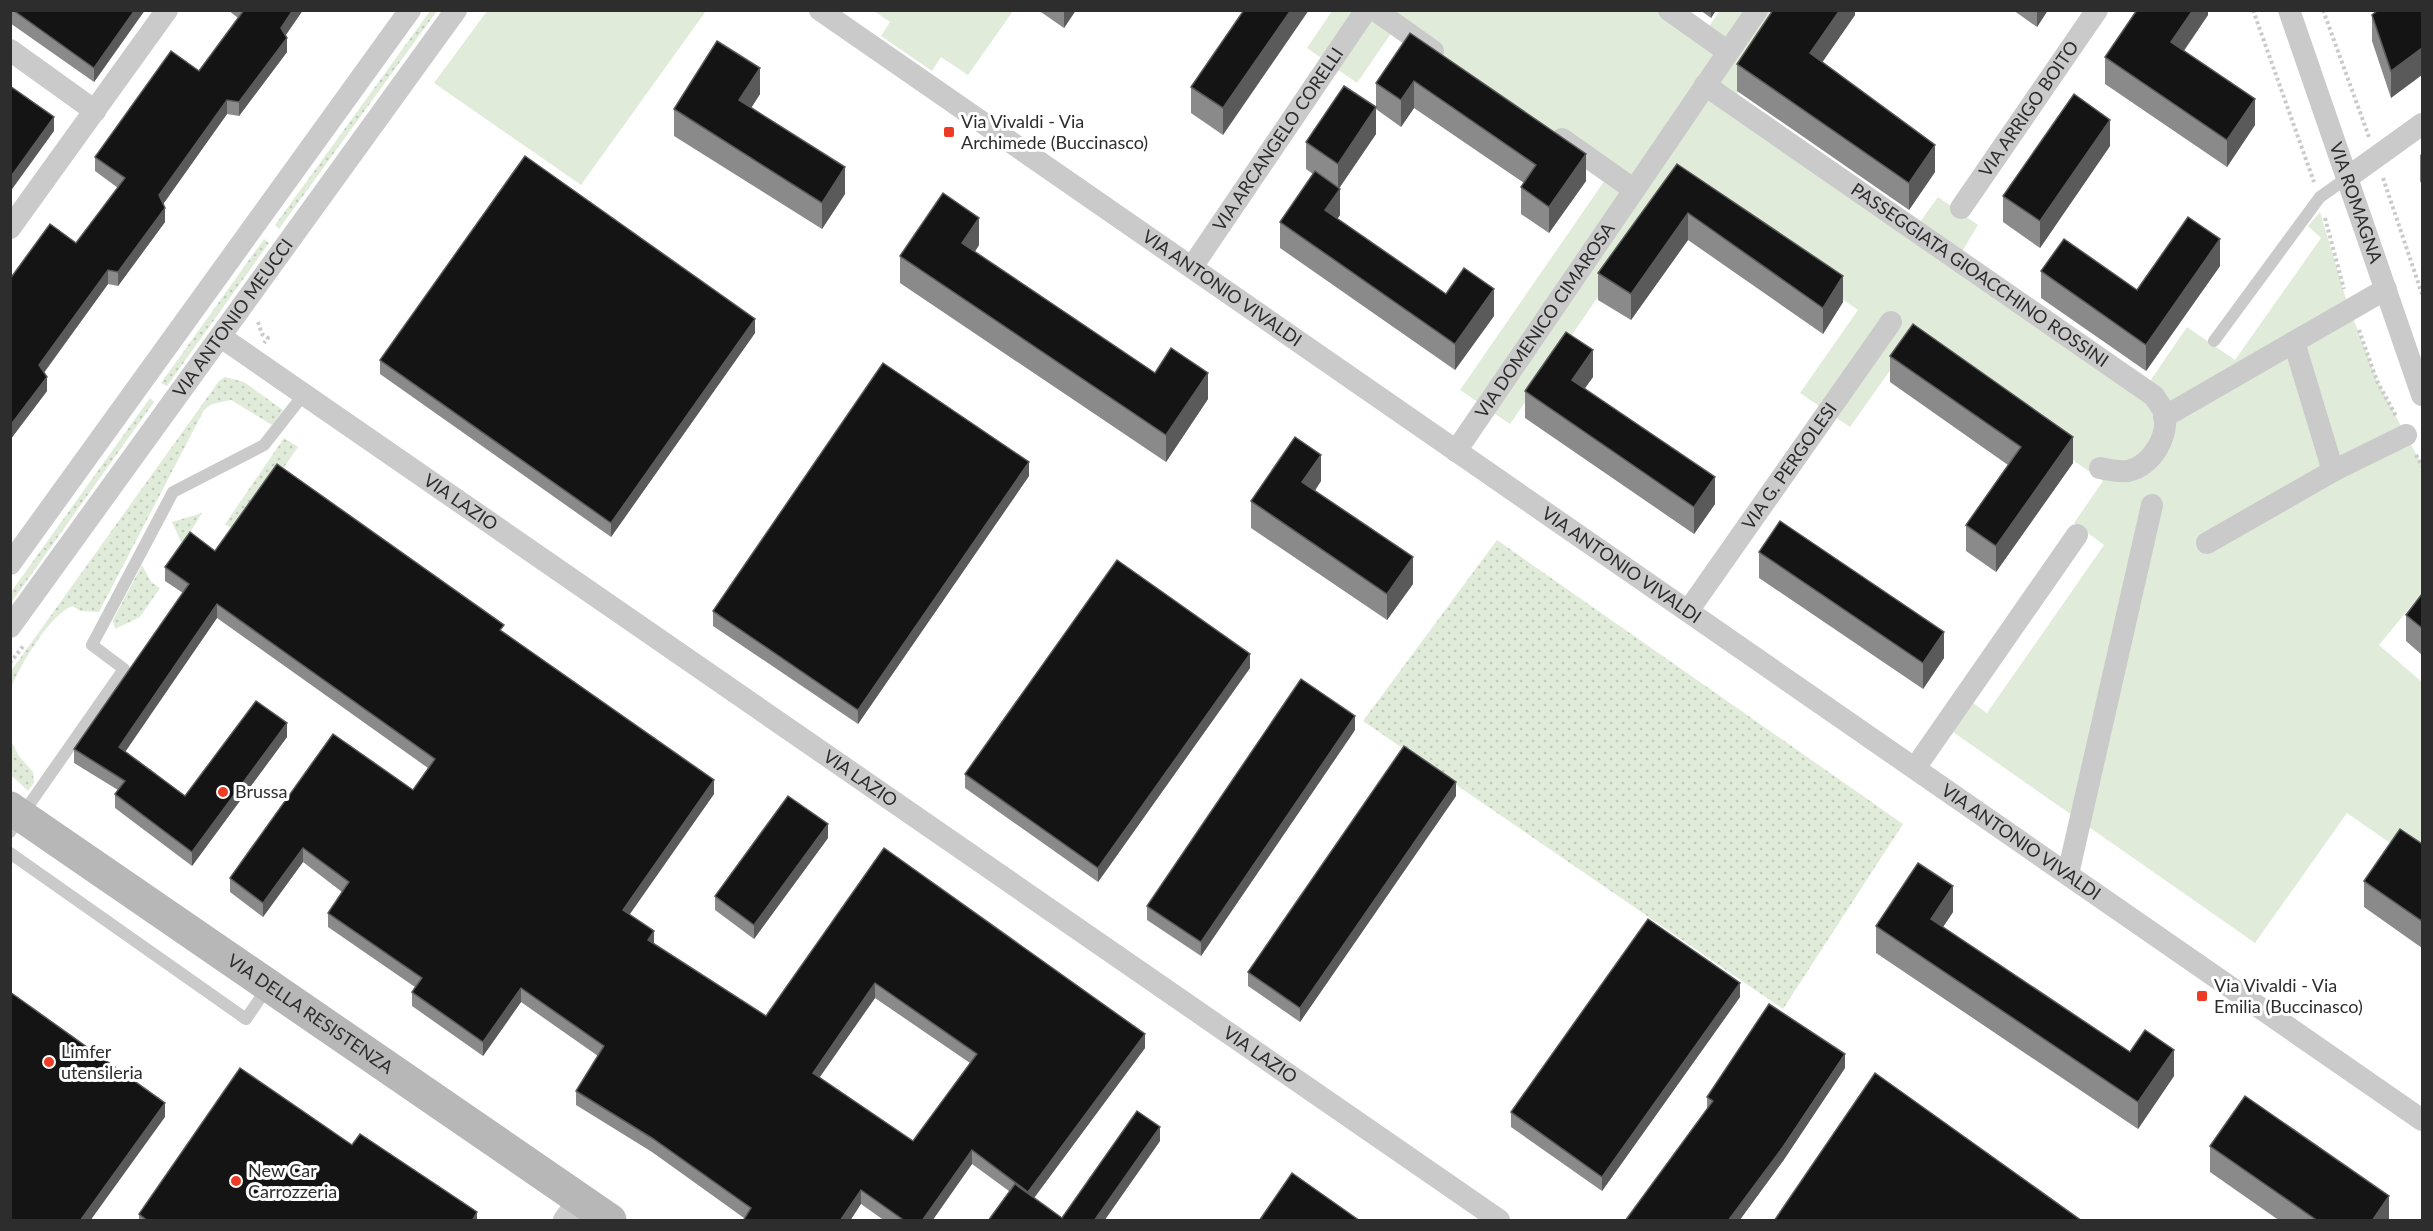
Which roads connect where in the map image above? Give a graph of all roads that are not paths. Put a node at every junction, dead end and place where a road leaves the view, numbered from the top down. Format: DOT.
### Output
graph roads {
  1 [pos="167,10"];
  2 [pos="410,10"];
  3 [pos="456,10"];
  4 [pos="820,10"];
  5 [pos="1366,10"];
  6 [pos="1375,10"];
  7 [pos="1669,10"];
  8 [pos="1757,10"];
  9 [pos="2097,10"];
  10 [pos="2289,10"];
  11 [pos="10,50"];
  12 [pos="1728,52"];
  13 [pos="1452,63"];
  14 [pos="1705,85"];
  15 [pos="95,111"];
  16 [pos="2422,124"];
  17 [pos="1547,130"];
  18 [pos="2347,178"];
  19 [pos="1633,189"];
  20 [pos="1961,208"];
  21 [pos="10,228"];
  22 [pos="1192,267"];
  23 [pos="2386,289"];
  24 [pos="1891,322"];
  25 [pos="221,337"];
  26 [pos="2214,341"];
  27 [pos="2294,342"];
  28 [pos="304,394"];
  29 [pos="2422,395"];
  30 [pos="2164,417"];
  31 [pos="2406,435"];
  32 [pos="1456,451"];
  33 [pos="2100,468"];
  34 [pos="2333,471"];
  35 [pos="2152,505"];
  36 [pos="2076,536"];
  37 [pos="2207,543"];
  38 [pos="10,564"];
  39 [pos="1688,611"];
  40 [pos="10,627"];
  41 [pos="1915,768"];
  42 [pos="14,818"];
  43 [pos="10,852"];
  44 [pos="2068,874"];
  45 [pos="269,985"];
  46 [pos="2422,1120"];
  47 [pos="572,1210"];
  48 [pos="610,1221"];
  49 [pos="1499,1221"];
  1 -- 15 [label="street"];
  2 -- 38 [label="street, VIA ANTONIO MEUCCI"];
  3 -- 25 [label="street, VIA ANTONIO MEUCCI"];
  4 -- 22 [label="street, VIA ANTONIO VIVALDI"];
  5 -- 22 [label="street, VIA ARCANGELO CORELLI"];
  6 -- 13 [label="street"];
  7 -- 12 [label="street"];
  8 -- 12 [label="street"];
  9 -- 20 [label="street, VIA ARRIGO BOITO"];
  10 -- 18 [label="street, VIA ROMAGNA"];
  11 -- 15 [label="street"];
  12 -- 14 [label="street"];
  14 -- 19 [label="street"];
  14 -- 30 [label="street, PASSEGGIATA GIOACCHINO ROSSINI"];
  15 -- 21 [label="street"];
  16 -- 18 [label="street"];
  17 -- 19 [label="street"];
  18 -- 23 [label="street, VIA ROMAGNA"];
  18 -- 26 [label="lane"];
  19 -- 32 [label="street, VIA DOMENICO CIMAROSA"];
  22 -- 32 [label="street, VIA ANTONIO VIVALDI"];
  23 -- 27 [label="street"];
  23 -- 29 [label="street, VIA ROMAGNA"];
  24 -- 39 [label="street, VIA G. PERGOLESI"];
  25 -- 28 [label="street, VIA LAZIO"];
  25 -- 40 [label="street, VIA ANTONIO MEUCCI"];
  27 -- 30 [label="street"];
  27 -- 34 [label="street"];
  28 -- 42 [label="lane"];
  28 -- 49 [label="street, VIA LAZIO"];
  30 -- 33 [label="street"];
  31 -- 34 [label="street"];
  32 -- 39 [label="street, VIA ANTONIO VIVALDI"];
  34 -- 37 [label="street"];
  35 -- 44 [label="street"];
  36 -- 41 [label="street"];
  39 -- 41 [label="street, VIA ANTONIO VIVALDI"];
  41 -- 44 [label="street, VIA ANTONIO VIVALDI"];
  42 -- 45 [label="street, VIA DELLA RESISTENZA"];
  43 -- 45 [label="lane"];
  44 -- 46 [label="street, VIA ANTONIO VIVALDI"];
  45 -- 47 [label="street, VIA DELLA RESISTENZA"];
  47 -- 48 [label="street, VIA DELLA RESISTENZA"];
}
